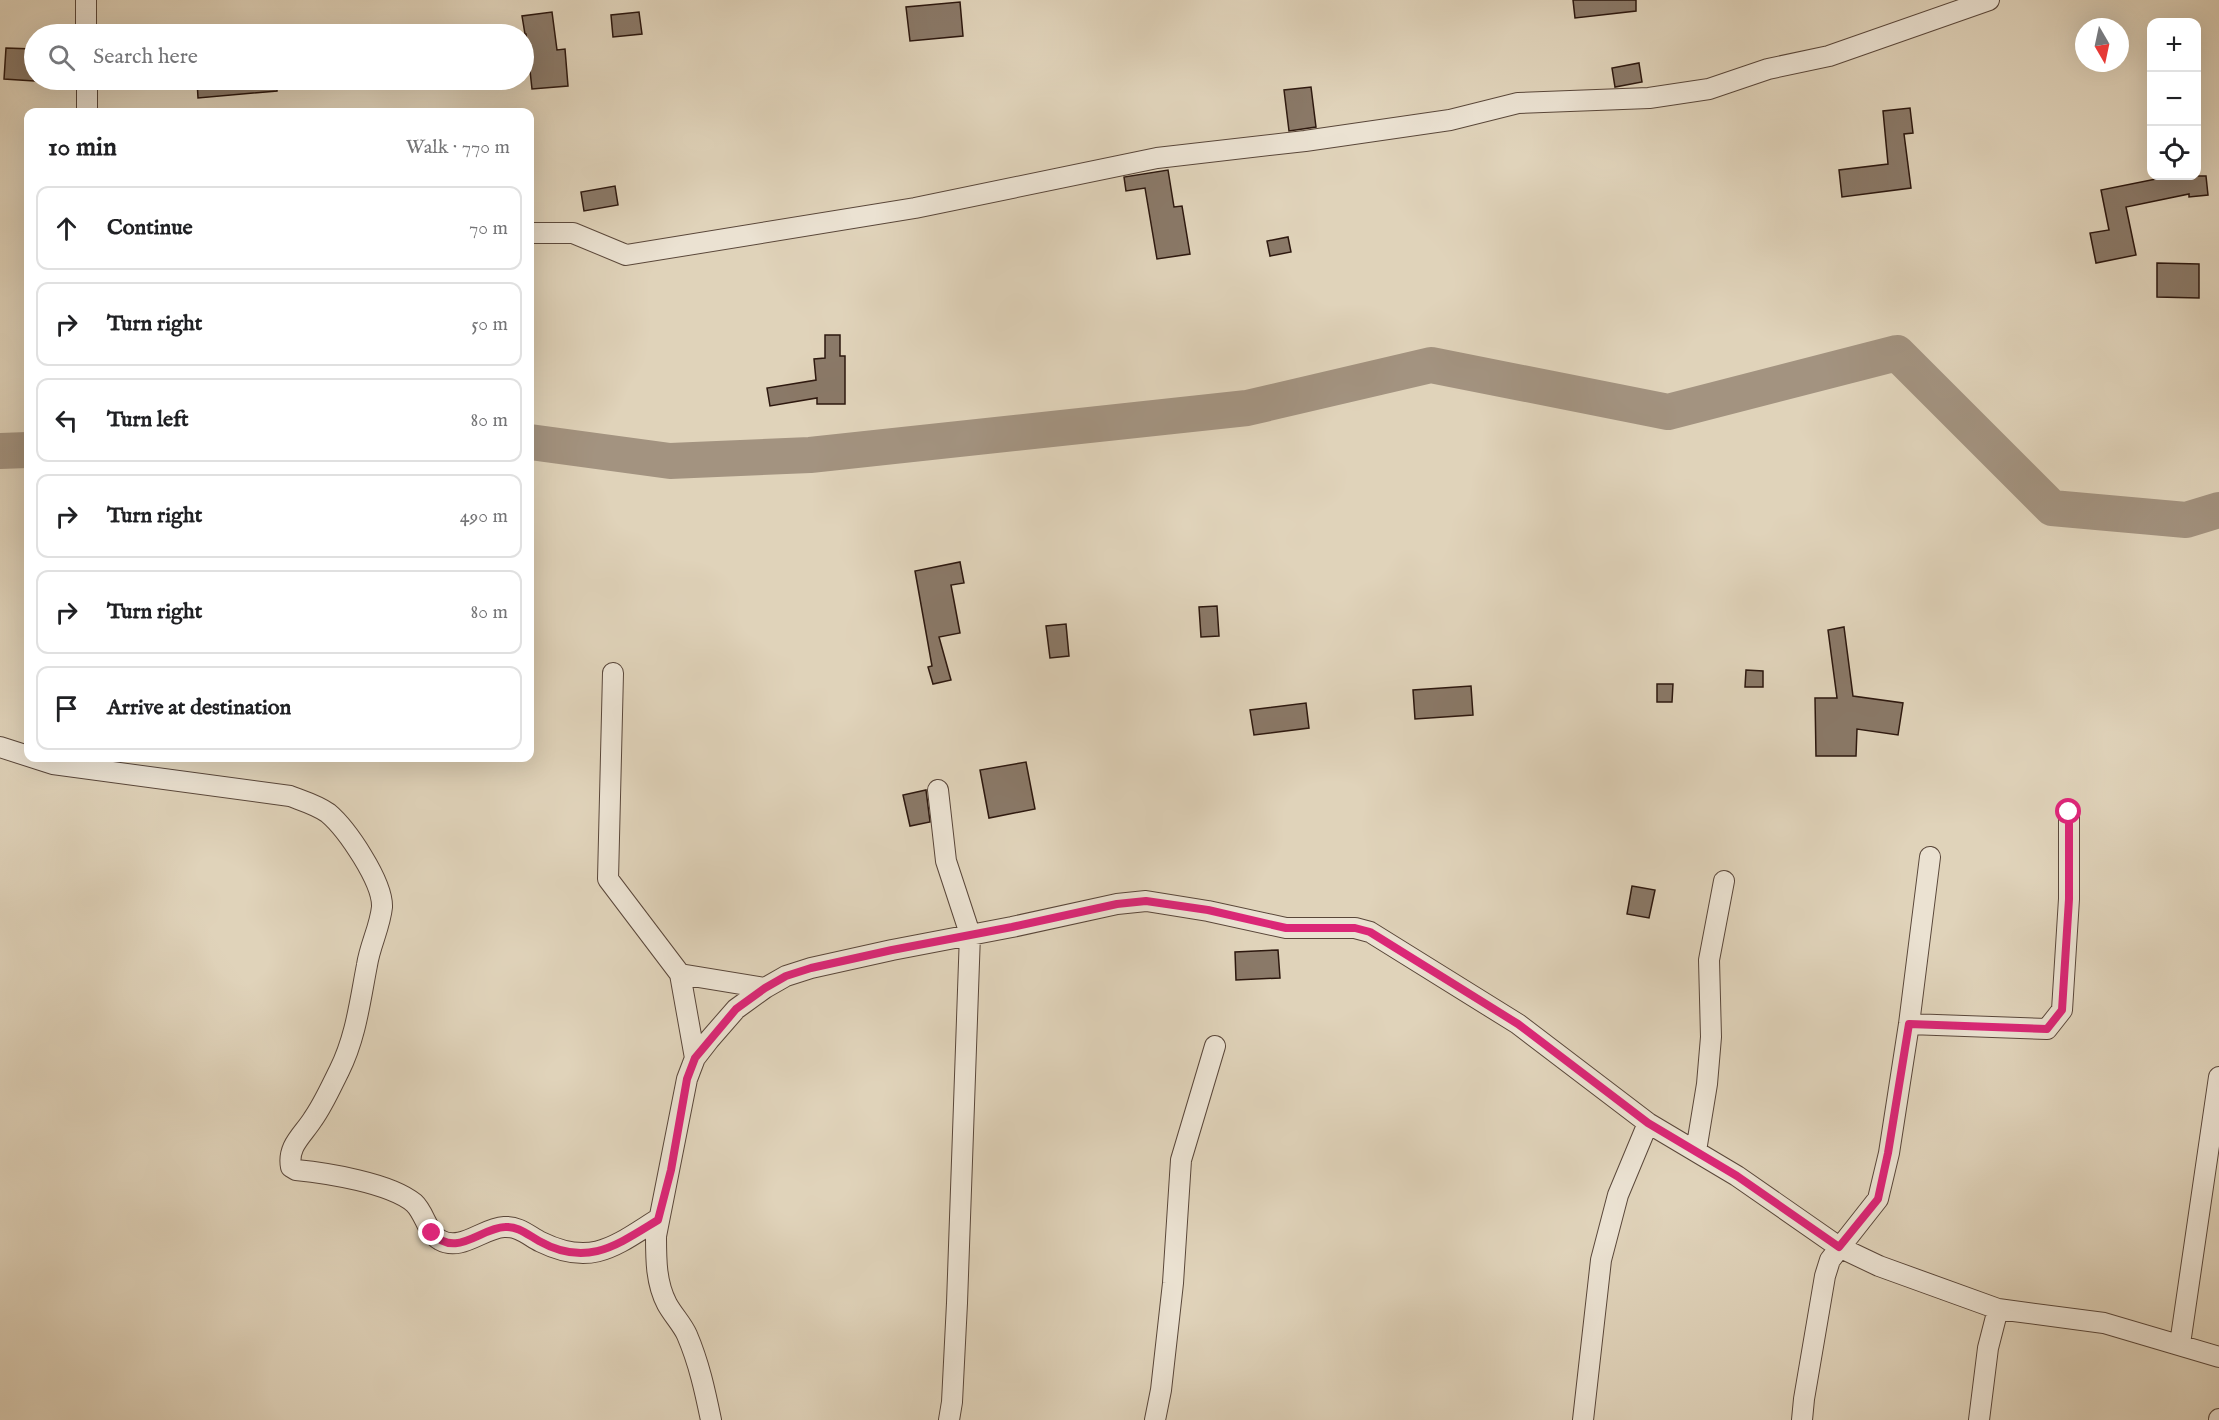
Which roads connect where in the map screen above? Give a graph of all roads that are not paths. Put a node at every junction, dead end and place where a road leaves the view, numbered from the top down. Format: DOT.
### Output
graph roads {
  1 [pos="86,0"];
  2 [pos="1989,0"];
  3 [pos="86,24"];
  4 [pos="87,90"];
  5 [pos="87,108"];
  6 [pos="534,233"];
  7 [pos="613,673"];
  8 [pos="0,747"];
  9 [pos="24,755"];
  10 [pos="47,762"];
  11 [pos="938,790"];
  12 [pos="2069,812"];
  13 [pos="1930,857"];
  14 [pos="1724,881"];
  15 [pos="970,934"];
  16 [pos="680,974"];
  17 [pos="765,988"];
  18 [pos="1909,1024"];
  19 [pos="1215,1046"];
  20 [pos="695,1058"];
  21 [pos="2219,1077"];
  22 [pos="1648,1123"];
  23 [pos="1696,1151"];
  24 [pos="658,1220"];
  25 [pos="1839,1247"];
  26 [pos="1998,1309"];
  27 [pos="2180,1344"];
  28 [pos="2219,1357"];
  29 [pos="711,1420"];
  30 [pos="949,1420"];
  31 [pos="1155,1420"];
  32 [pos="1583,1420"];
  33 [pos="1802,1420"];
  34 [pos="1979,1420"];
  1 -- 3 [label="street"];
  2 -- 6 [label="street"];
  4 -- 5 [label="street"];
  7 -- 16 [label="street"];
  8 -- 9 [label="street"];
  10 -- 24 [label="street"];
  11 -- 15 [label="street"];
  12 -- 18 [label="street"];
  13 -- 18 [label="street"];
  14 -- 23 [label="street"];
  15 -- 17 [label="street"];
  15 -- 22 [label="street"];
  15 -- 30 [label="street"];
  16 -- 17 [label="street"];
  16 -- 20 [label="street"];
  17 -- 20 [label="street"];
  18 -- 25 [label="street"];
  19 -- 31 [label="street"];
  20 -- 24 [label="street"];
  21 -- 27 [label="street"];
  22 -- 23 [label="street"];
  22 -- 32 [label="street"];
  23 -- 25 [label="street"];
  24 -- 29 [label="street"];
  25 -- 26 [label="street"];
  25 -- 33 [label="street"];
  26 -- 27 [label="street"];
  26 -- 34 [label="street"];
  27 -- 28 [label="street"];
}
